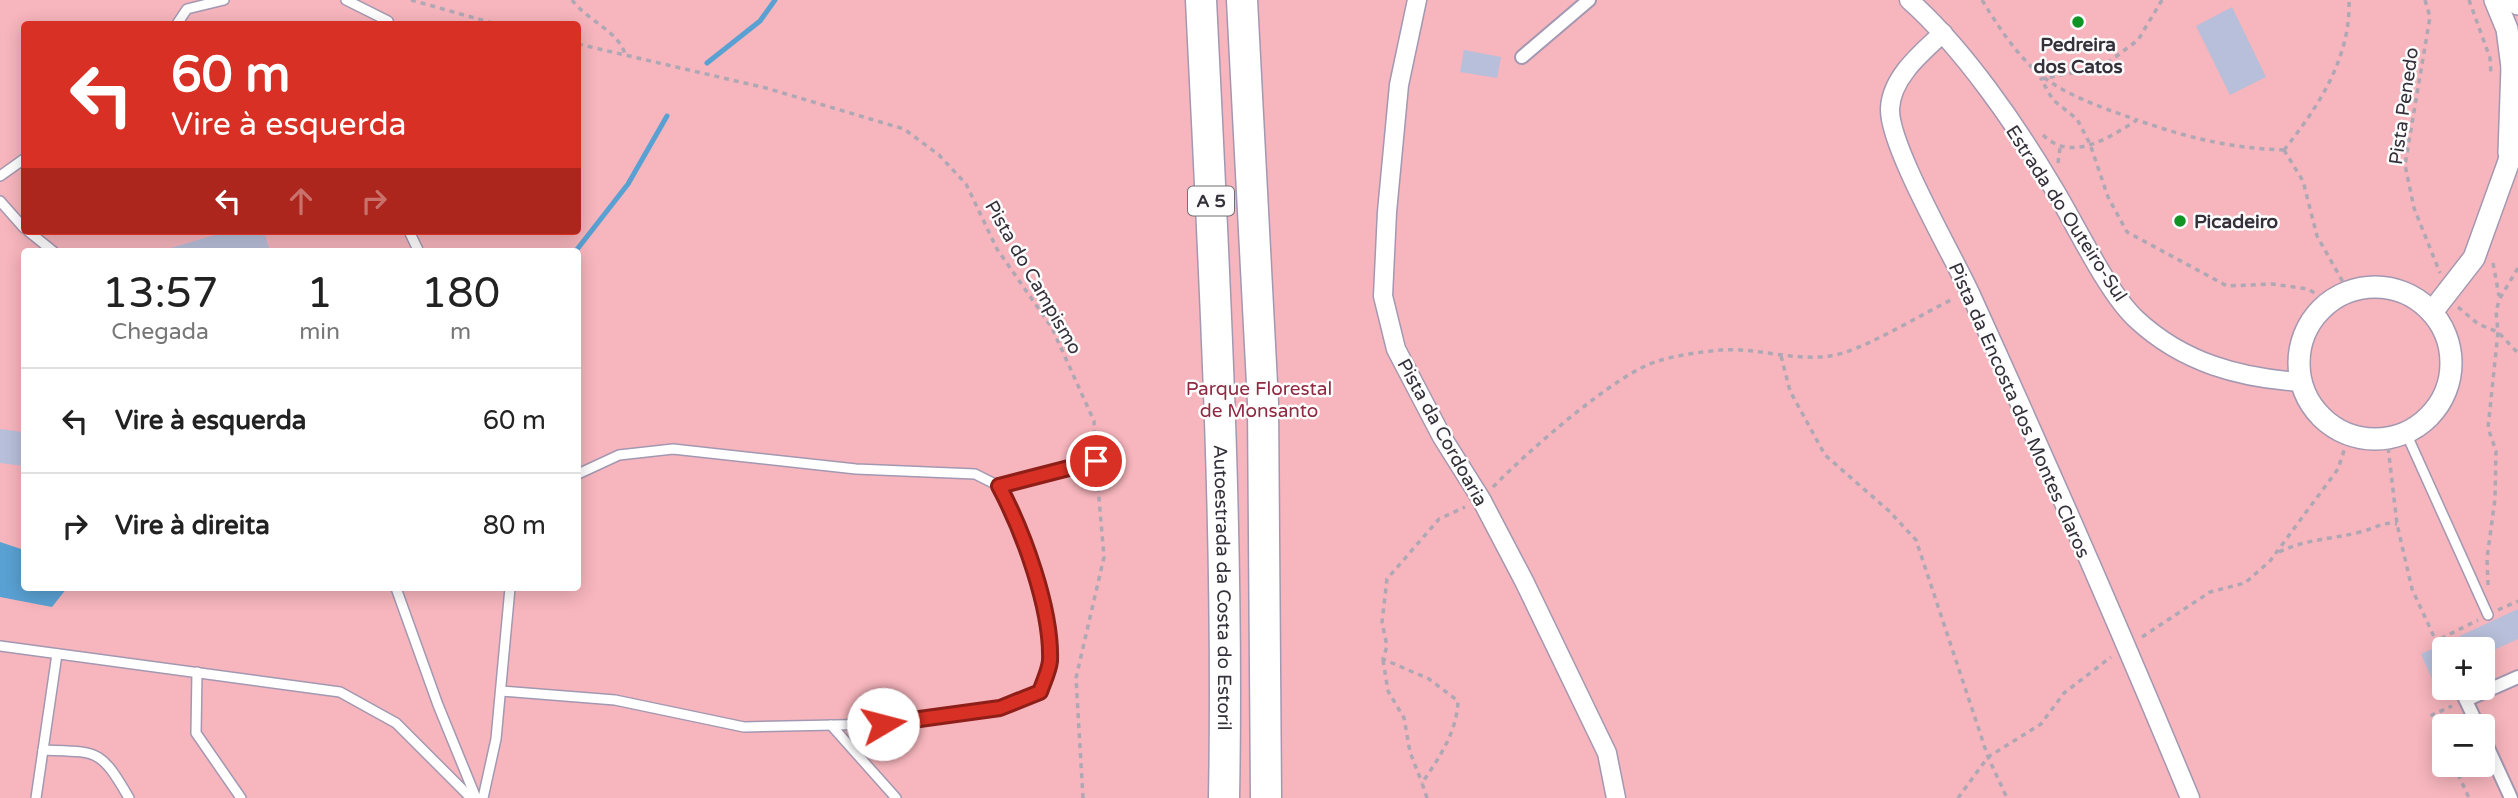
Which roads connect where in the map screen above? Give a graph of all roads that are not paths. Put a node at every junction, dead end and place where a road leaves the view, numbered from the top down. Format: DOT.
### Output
graph roads {
  1 [pos="224,0"];
  2 [pos="346,0"];
  3 [pos="1201,0"];
  4 [pos="1242,0"];
  5 [pos="1417,0"];
  6 [pos="1589,0"];
  7 [pos="1909,0"];
  8 [pos="2496,0"];
  9 [pos="2514,0"];
  10 [pos="2518,4"];
  11 [pos="179,21"];
  12 [pos="388,21"];
  13 [pos="1943,33"];
  14 [pos="1522,57"];
  15 [pos="2515,61"];
  16 [pos="2515,146"];
  17 [pos="21,161"];
  18 [pos="0,176"];
  19 [pos="0,201"];
  20 [pos="21,224"];
  21 [pos="33,235"];
  22 [pos="49,248"];
  23 [pos="2432,312"];
  24 [pos="2301,382"];
  25 [pos="2396,435"];
  26 [pos="1096,461"];
  27 [pos="581,473"];
  28 [pos="999,486"];
  29 [pos="397,591"];
  30 [pos="510,591"];
  31 [pos="2488,615"];
  32 [pos="0,649"];
  33 [pos="57,654"];
  34 [pos="197,672"];
  35 [pos="2518,677"];
  36 [pos="2495,684"];
  37 [pos="501,691"];
  38 [pos="831,725"];
  39 [pos="43,750"];
  40 [pos="2495,763"];
  41 [pos="36,798"];
  42 [pos="129,798"];
  43 [pos="240,798"];
  44 [pos="471,798"];
  45 [pos="476,798"];
  46 [pos="483,798"];
  47 [pos="896,798"];
  48 [pos="1224,798"];
  49 [pos="1266,798"];
  50 [pos="1616,798"];
  51 [pos="2190,798"];
  52 [pos="2511,798"];
  1 -- 11 [label="lane"];
  2 -- 12 [label="lane"];
  3 -- 48 [label="highway, Autoestrada da Costa do Estoril / A 5"];
  4 -- 49 [label="highway, A 5"];
  5 -- 50 [label="street, Pista da Cordoaria"];
  6 -- 14 [label="street"];
  7 -- 13 [label="street, Estrada do Outeiro-Sul"];
  8 -- 15 [label="street"];
  9 -- 10 [label="street"];
  13 -- 24 [label="street, Estrada do Outeiro-Sul"];
  13 -- 51 [label="street, Pista da Encosta dos Montes Claros"];
  15 -- 16 [label="street"];
  16 -- 23 [label="street"];
  17 -- 18 [label="lane"];
  19 -- 20 [label="lane"];
  21 -- 22 [label="lane"];
  23 -- 24 [label="street"];
  23 -- 25 [label="street"];
  24 -- 25 [label="street"];
  25 -- 31 [label="lane"];
  26 -- 28 [label="lane"];
  27 -- 28 [label="lane"];
  28 -- 38 [label="lane"];
  29 -- 45 [label="lane"];
  30 -- 37 [label="lane"];
  32 -- 33 [label="lane"];
  33 -- 34 [label="lane"];
  33 -- 39 [label="lane"];
  34 -- 43 [label="lane"];
  34 -- 44 [label="lane"];
  35 -- 36 [label="street"];
  37 -- 38 [label="lane"];
  37 -- 46 [label="lane"];
  38 -- 47 [label="lane"];
  39 -- 41 [label="lane"];
  39 -- 42 [label="lane"];
  40 -- 52 [label="street"];
}
